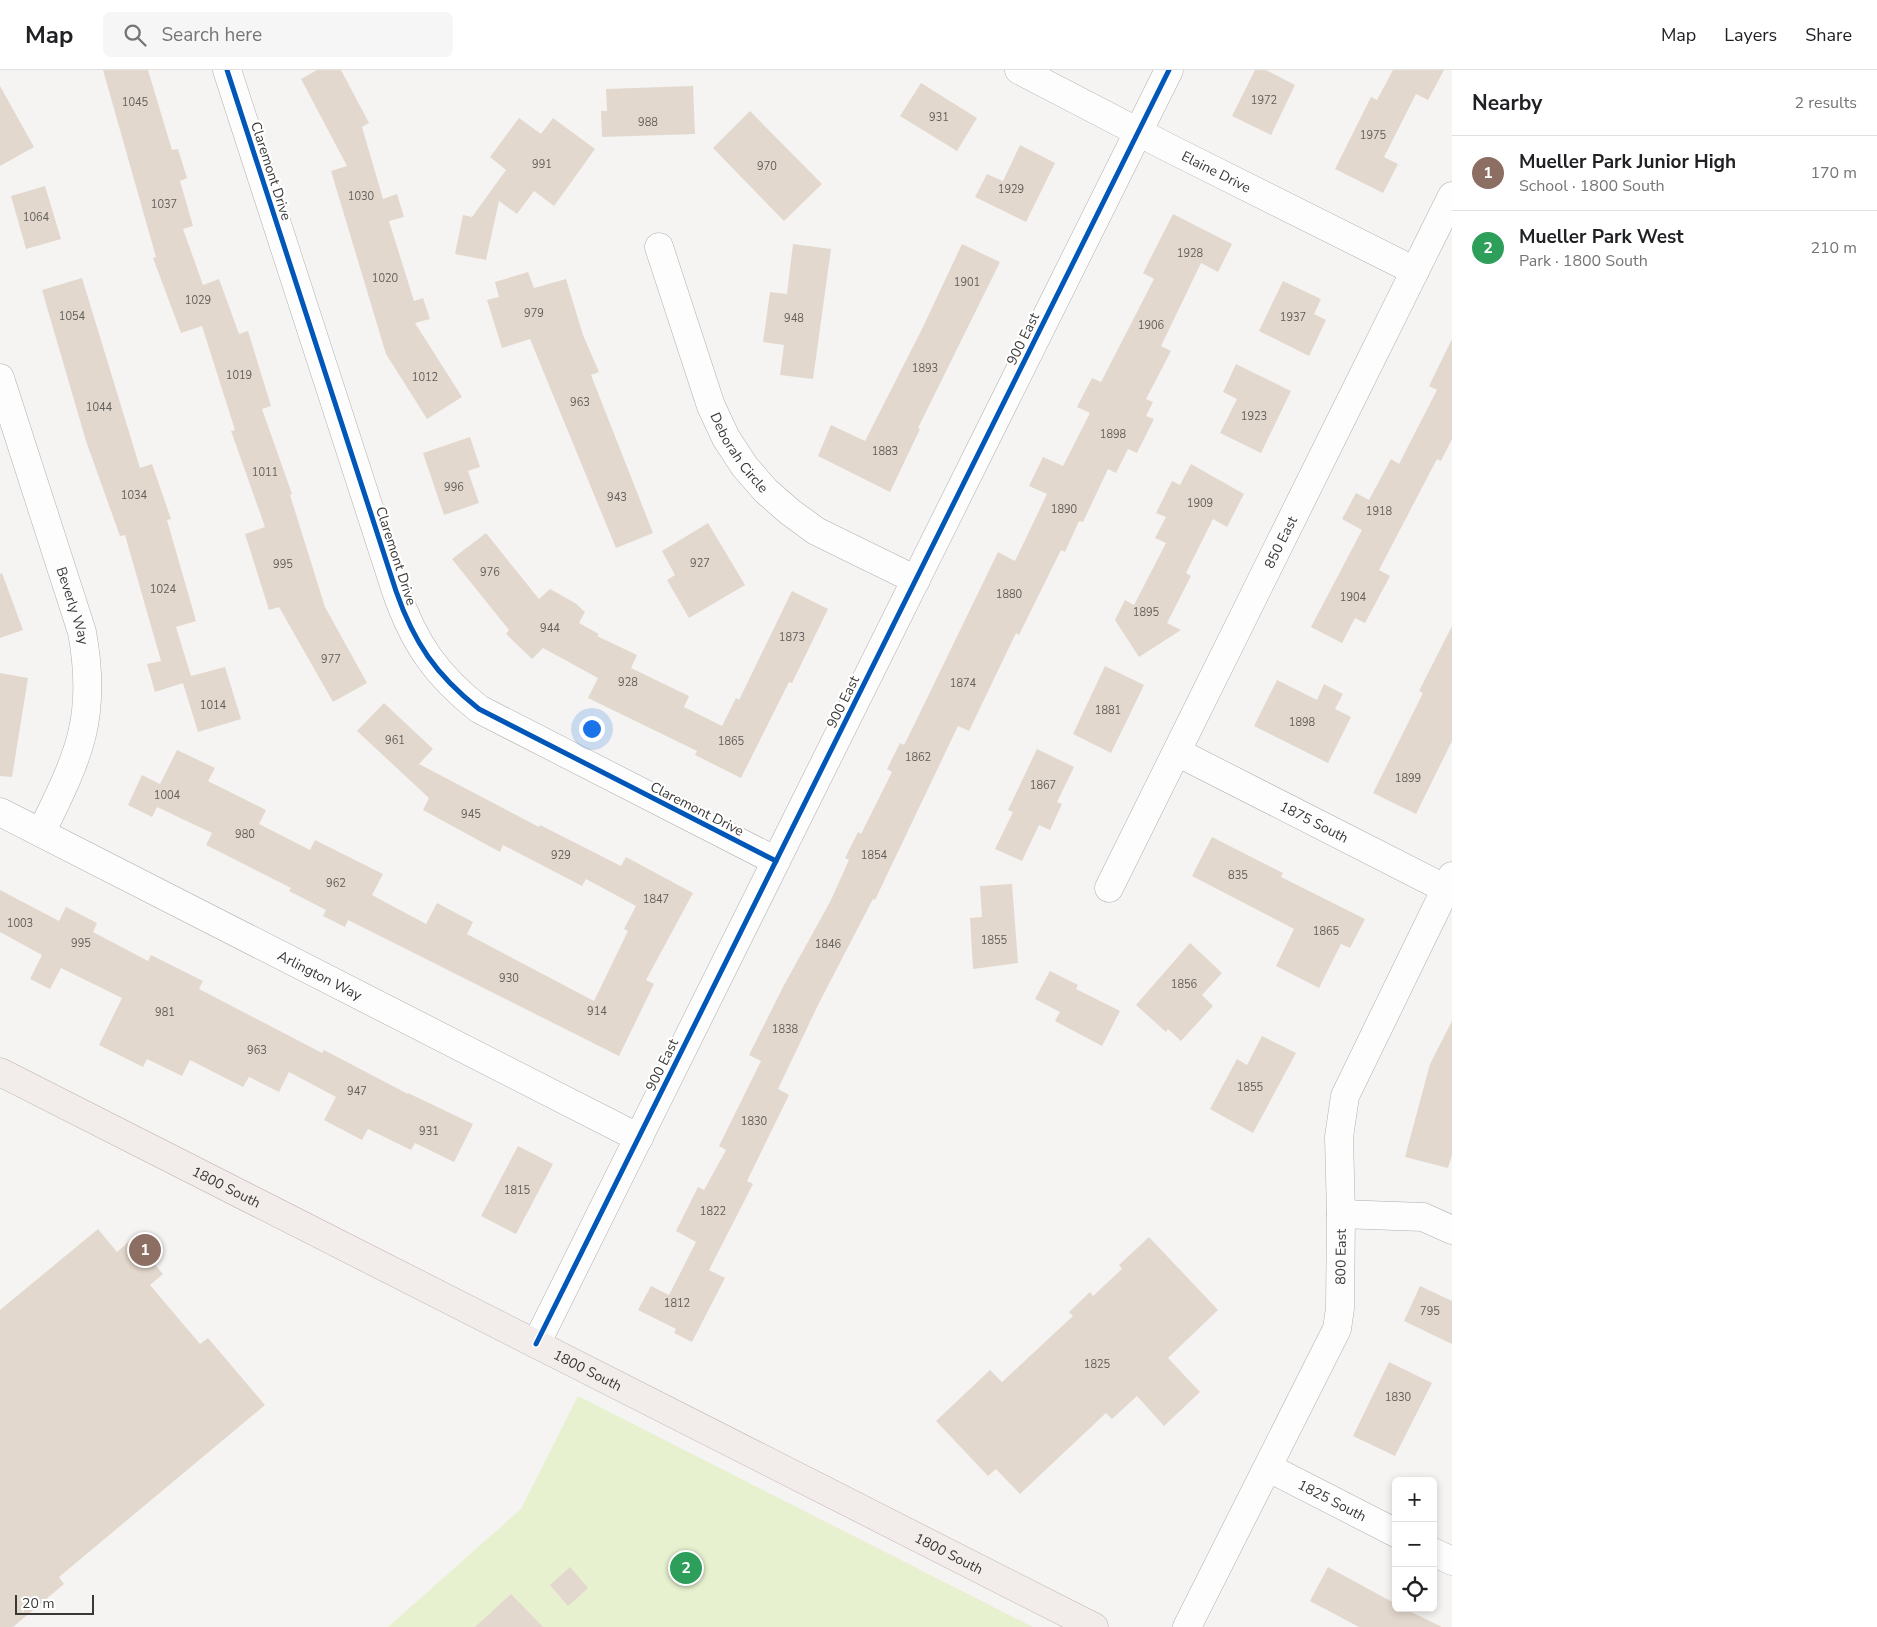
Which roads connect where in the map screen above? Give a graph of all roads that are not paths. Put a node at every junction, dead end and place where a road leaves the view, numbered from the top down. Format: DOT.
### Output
graph roads {
  1 [pos="227,70"];
  2 [pos="1019,70"];
  3 [pos="1169,70"];
  4 [pos="1138,132"];
  5 [pos="1452,196"];
  6 [pos="659,248"];
  7 [pos="1415,271"];
  8 [pos="0,378"];
  9 [pos="916,580"];
  10 [pos="1177,752"];
  11 [pos="0,812"];
  12 [pos="40,833"];
  13 [pos="776,861"];
  14 [pos="1450,885"];
  15 [pos="1109,888"];
  16 [pos="0,1072"];
  17 [pos="638,1138"];
  18 [pos="1341,1214"];
  19 [pos="1452,1230"];
  20 [pos="536,1344"];
  21 [pos="1268,1468"];
  22 [pos="1392,1531"];
  23 [pos="1437,1554"];
  24 [pos="1452,1562"];
  25 [pos="1094,1627"];
  26 [pos="1187,1627"];
  1 -- 13 [label="street, Claremont Drive"];
  2 -- 4 [label="street, Elaine Drive"];
  3 -- 4 [label="street, 900 East"];
  4 -- 7 [label="street, Elaine Drive"];
  4 -- 9 [label="street, 900 East"];
  5 -- 7 [label="street, 850 East"];
  6 -- 9 [label="street, Deborah Circle"];
  7 -- 10 [label="street, 850 East"];
  8 -- 12 [label="street, Beverly Way"];
  9 -- 13 [label="street, 900 East"];
  10 -- 14 [label="street, 1875 South"];
  10 -- 15 [label="street, 850 East"];
  11 -- 12 [label="street, Arlington Way"];
  12 -- 17 [label="street, Arlington Way"];
  13 -- 17 [label="street, 900 East"];
  14 -- 18 [label="street, 800 East"];
  16 -- 20 [label="main road, 1800 South"];
  17 -- 20 [label="street, 900 East"];
  18 -- 19 [label="street"];
  18 -- 21 [label="street, 800 East"];
  20 -- 25 [label="main road, 1800 South"];
  21 -- 22 [label="street, 1825 South"];
  21 -- 26 [label="street, 800 East"];
  23 -- 24 [label="street"];
}
